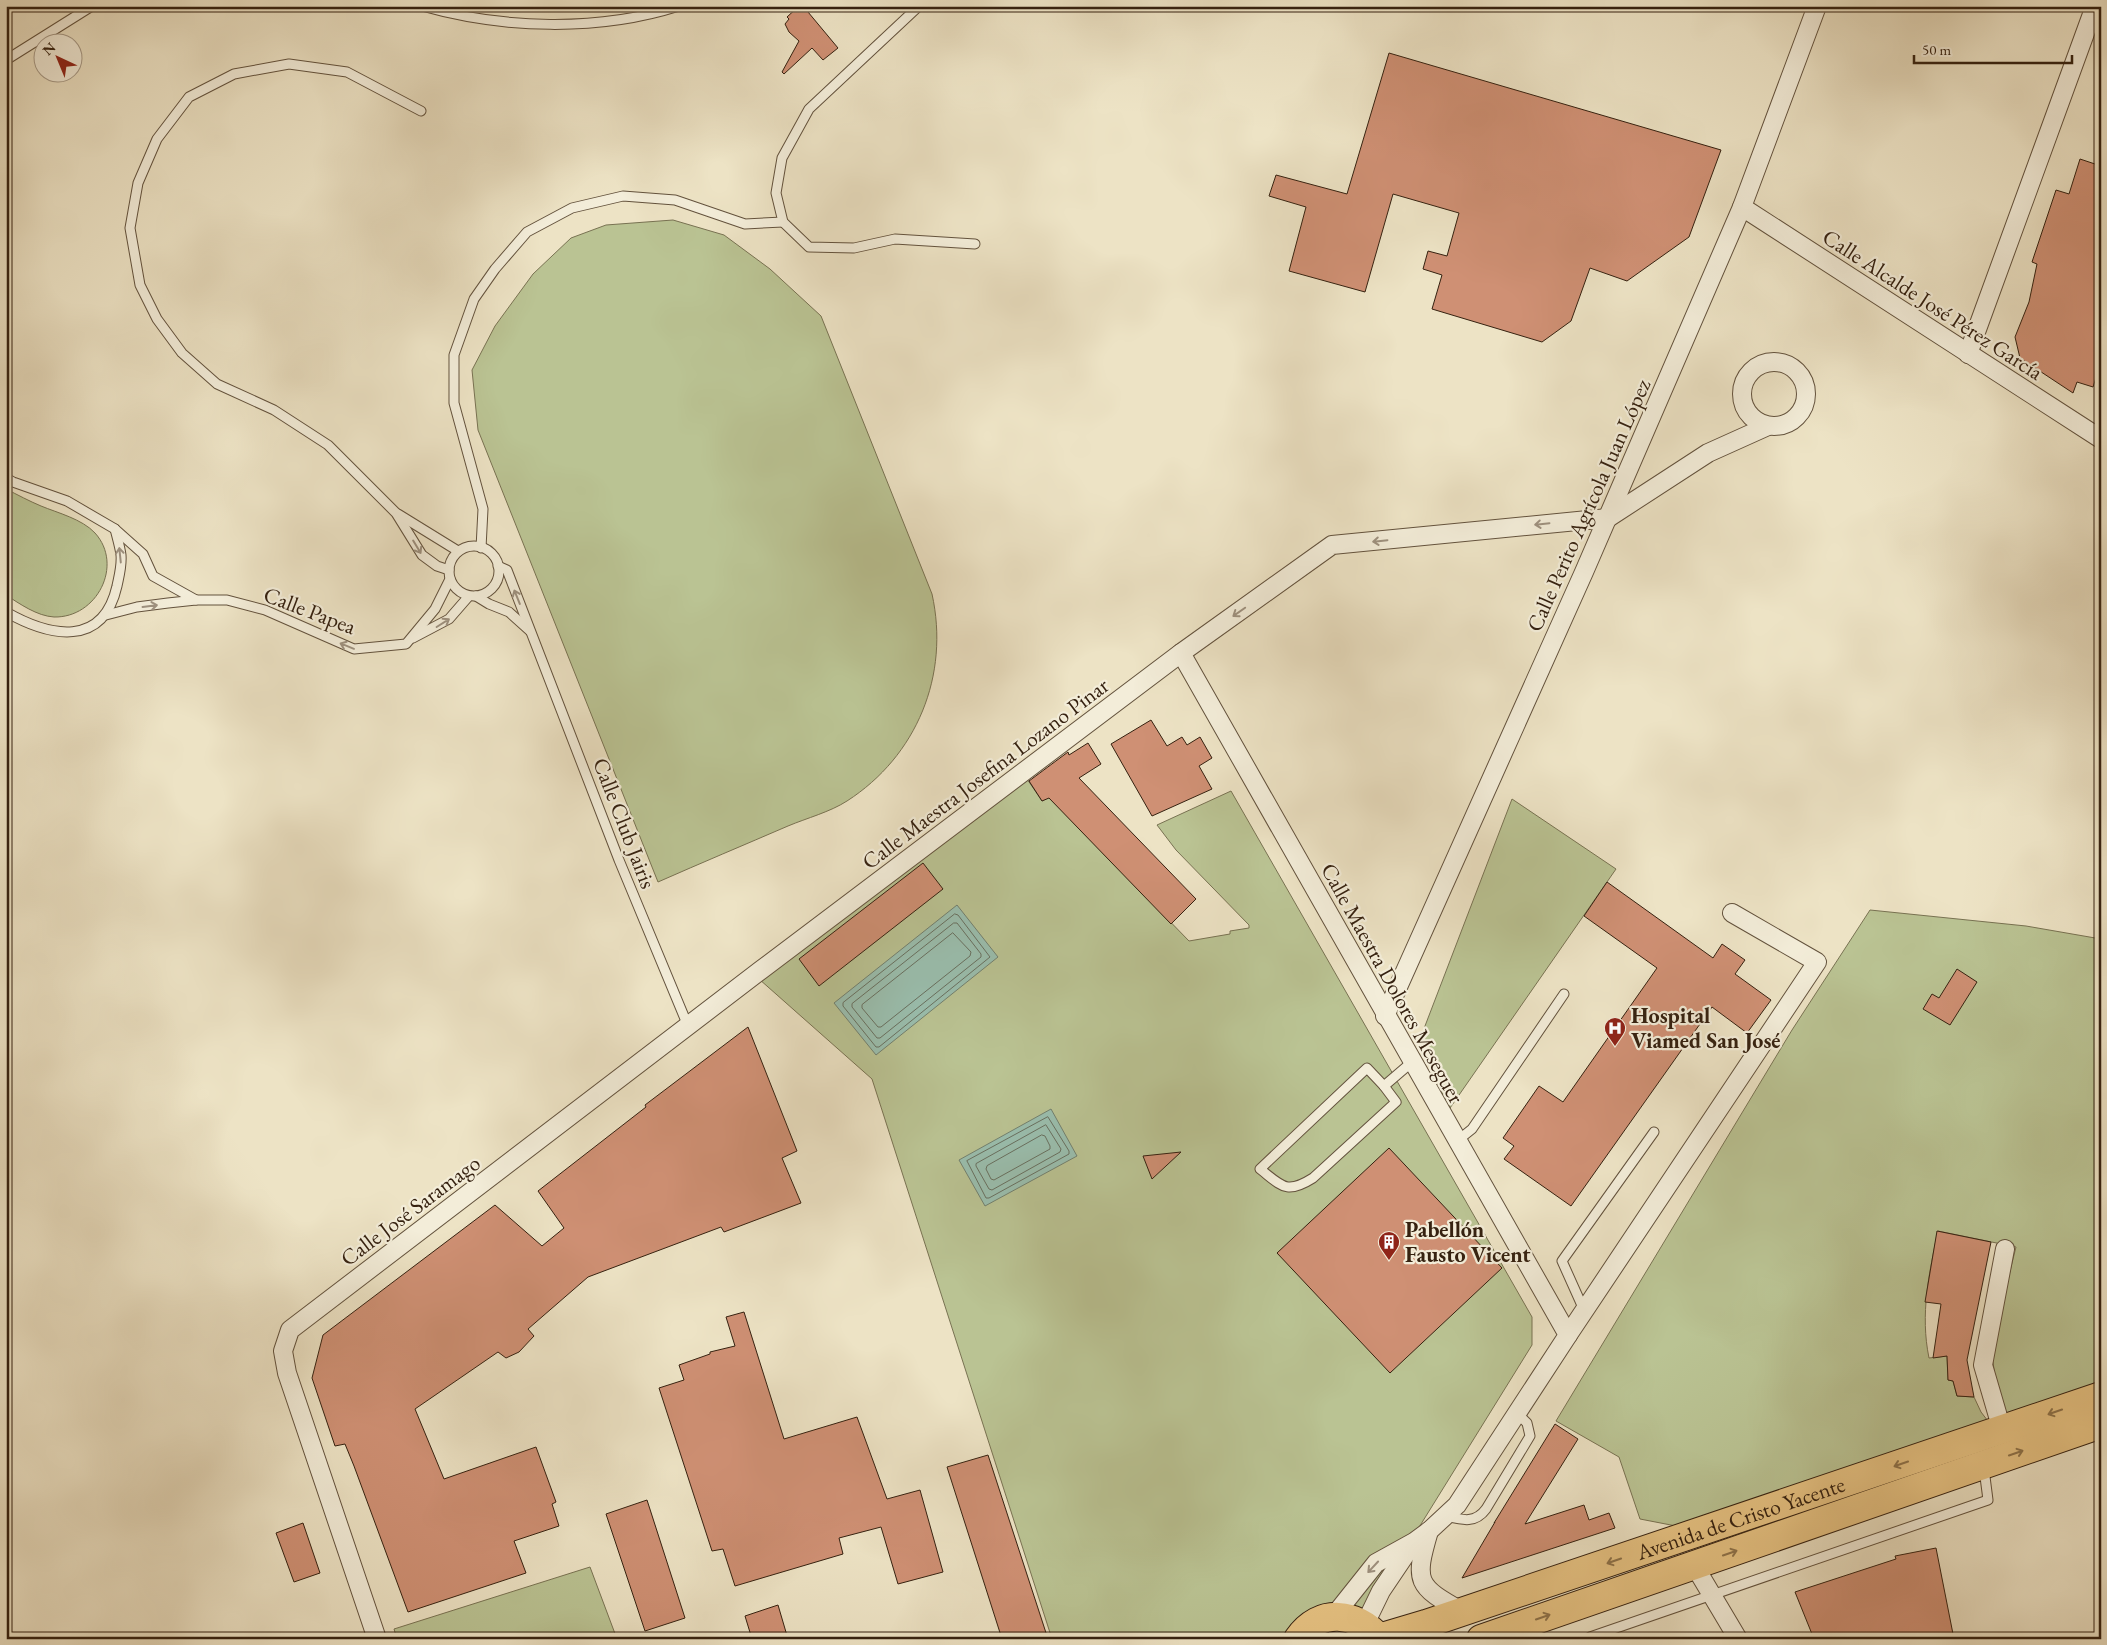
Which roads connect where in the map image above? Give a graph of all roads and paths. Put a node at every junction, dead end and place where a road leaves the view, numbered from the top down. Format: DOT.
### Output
graph roads {
  1 [pos="92,6"];
  2 [pos="422,6"];
  3 [pos="679,6"];
  4 [pos="919,6"];
  5 [pos="1817,6"];
  6 [pos="2095,6"];
  7 [pos="6,60"];
  8 [pos="421,111"];
  9 [pos="1742,207"];
  10 [pos="783,222"];
  11 [pos="974,244"];
  12 [pos="1968,354"];
  13 [pos="1768,426"];
  14 [pos="2101,439"];
  15 [pos="6,478"];
  16 [pos="396,513"];
  17 [pos="1608,518"];
  18 [pos="115,529"];
  19 [pos="481,548"];
  20 [pos="458,551"];
  21 [pos="498,566"];
  22 [pos="450,574"];
  23 [pos="472,596"];
  24 [pos="196,600"];
  25 [pos="6,612"];
  26 [pos="106,615"];
  27 [pos="531,632"];
  28 [pos="410,639"];
  29 [pos="1181,653"];
  30 [pos="1732,913"];
  31 [pos="816,928"];
  32 [pos="1564,994"];
  33 [pos="1385,1016"];
  34 [pos="688,1026"];
  35 [pos="1412,1062"];
  36 [pos="1384,1086"];
  37 [pos="1654,1132"];
  38 [pos="1457,1141"];
  39 [pos="2005,1249"];
  40 [pos="1584,1310"];
  41 [pos="1568,1335"];
  42 [pos="2101,1396"];
  43 [pos="1517,1413"];
  44 [pos="2101,1424"];
  45 [pos="2002,1430"];
  46 [pos="1984,1464"];
  47 [pos="1446,1516"];
  48 [pos="1429,1531"];
  49 [pos="1414,1542"];
  50 [pos="1694,1565"];
  51 [pos="1712,1595"];
  52 [pos="1463,1612"];
  53 [pos="1333,1617"];
  54 [pos="1375,1634"];
  55 [pos="1590,1637"];
  56 [pos="378,1639"];
  57 [pos="1298,1639"];
  58 [pos="1481,1639"];
  59 [pos="1738,1639"];
  1 -- 7 [label="lane"];
  2 -- 3 [label="lane"];
  4 -- 10 [label="lane"];
  5 -- 9 [label="street, Calle Perito Agrícola Juan López"];
  6 -- 12 [label="street"];
  8 -- 16 [label="lane"];
  9 -- 12 [label="street, Calle Alcalde José Pérez García"];
  9 -- 17 [label="street, Calle Perito Agrícola Juan López"];
  10 -- 11 [label="lane"];
  10 -- 19 [label="lane"];
  12 -- 14 [label="street, Calle Alcalde José Pérez García"];
  13 -- 17 [label="street"];
  15 -- 18 [label="lane"];
  16 -- 20 [label="lane"];
  16 -- 22 [label="lane, one-way"];
  17 -- 29 [label="street, Calle Maestra Josefina Lozano Pinar, one-way"];
  17 -- 33 [label="street, Calle Perito Agrícola Juan López"];
  18 -- 24 [label="lane"];
  26 -- 18 [label="lane, one-way"];
  19 -- 20 [label="lane"];
  19 -- 21 [label="lane"];
  20 -- 22 [label="lane"];
  21 -- 23 [label="lane"];
  27 -- 21 [label="lane, Calle Club Jairis, one-way"];
  22 -- 23 [label="lane"];
  22 -- 28 [label="lane"];
  23 -- 27 [label="lane"];
  28 -- 23 [label="lane, Calle Papea, one-way"];
  26 -- 24 [label="lane, Calle Papea, one-way"];
  28 -- 24 [label="lane, Calle Papea, one-way"];
  25 -- 26 [label="lane"];
  27 -- 34 [label="lane, Calle Club Jairis"];
  29 -- 31 [label="street, Calle Maestra Josefina Lozano Pinar"];
  29 -- 33 [label="street, Calle Maestra Dolores Meseguer"];
  30 -- 40 [label="street"];
  31 -- 34 [label="street, Calle José Saramago"];
  32 -- 38 [label="lane"];
  33 -- 35 [label="street, Calle Maestra Dolores Meseguer"];
  34 -- 56 [label="street, Calle José Saramago"];
  35 -- 36 [label="lane"];
  35 -- 38 [label="street, Calle Maestra Dolores Meseguer"];
  36 -- 36 [label="lane"];
  37 -- 40 [label="lane"];
  38 -- 41 [label="street, Calle Maestra Dolores Meseguer"];
  39 -- 45 [label="street"];
  40 -- 41 [label="street"];
  41 -- 43 [label="street"];
  42 -- 45 [label="main road, Avenida de Cristo Yacente, one-way"];
  43 -- 47 [label="street"];
  43 -- 47 [label="lane"];
  46 -- 44 [label="main road, Avenida de Cristo Yacente, one-way"];
  45 -- 52 [label="main road, Avenida de Cristo Yacente, one-way"];
  50 -- 46 [label="main road, Avenida de Cristo Yacente, one-way"];
  46 -- 51 [label="lane"];
  47 -- 48 [label="street"];
  48 -- 49 [label="street"];
  48 -- 52 [label="street"];
  49 -- 53 [label="street, one-way"];
  49 -- 54 [label="street"];
  50 -- 51 [label="street"];
  58 -- 50 [label="main road, Avenida de Cristo Yacente, one-way"];
  51 -- 55 [label="lane"];
  51 -- 59 [label="street"];
  52 -- 54 [label="main road, Avenida de Cristo Yacente"];
  53 -- 54 [label="main road"];
  53 -- 57 [label="main road"];
}
